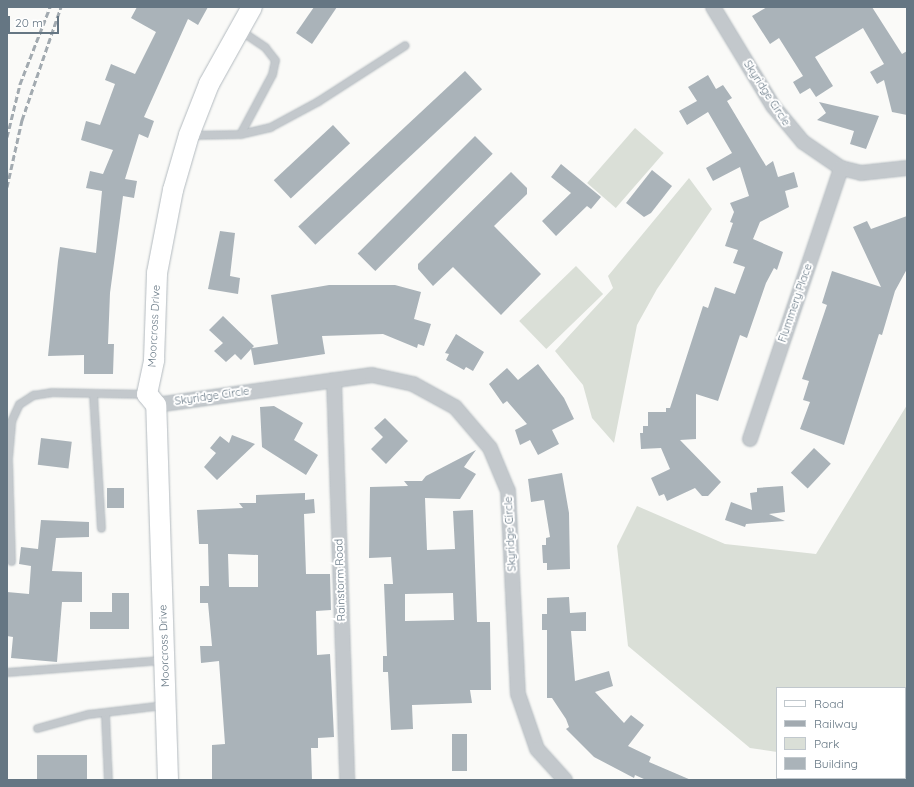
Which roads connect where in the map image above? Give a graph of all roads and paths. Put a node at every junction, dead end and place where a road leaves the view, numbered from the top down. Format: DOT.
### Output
graph roads {
  1 [pos="252,7"];
  2 [pos="713,7"];
  3 [pos="239,29"];
  4 [pos="405,45"];
  5 [pos="189,134"];
  6 [pos="240,134"];
  7 [pos="841,168"];
  8 [pos="907,168"];
  9 [pos="334,380"];
  10 [pos="93,394"];
  11 [pos="151,400"];
  12 [pos="750,439"];
  13 [pos="101,528"];
  14 [pos="11,561"];
  15 [pos="164,660"];
  16 [pos="7,672"];
  17 [pos="166,704"];
  18 [pos="105,714"];
  19 [pos="37,728"];
  20 [pos="108,780"];
  21 [pos="168,780"];
  22 [pos="347,780"];
  23 [pos="565,780"];
  1 -- 3 [label="street, Moorcross Drive"];
  2 -- 7 [label="street, Skyridge Circle"];
  3 -- 5 [label="street, Moorcross Drive"];
  3 -- 6 [label="lane"];
  4 -- 6 [label="lane"];
  5 -- 6 [label="lane"];
  5 -- 11 [label="street, Moorcross Drive"];
  7 -- 8 [label="street, Skyridge Circle"];
  7 -- 12 [label="street, Flummery Place"];
  9 -- 11 [label="street, Skyridge Circle"];
  9 -- 22 [label="street, Rainstorm Road"];
  9 -- 23 [label="street, Skyridge Circle"];
  10 -- 11 [label="lane"];
  10 -- 13 [label="lane"];
  10 -- 14 [label="lane"];
  11 -- 15 [label="street, Moorcross Drive"];
  15 -- 16 [label="lane"];
  15 -- 17 [label="street, Moorcross Drive"];
  17 -- 18 [label="lane"];
  17 -- 21 [label="street, Moorcross Drive"];
  18 -- 19 [label="lane"];
  18 -- 20 [label="lane"];
}
